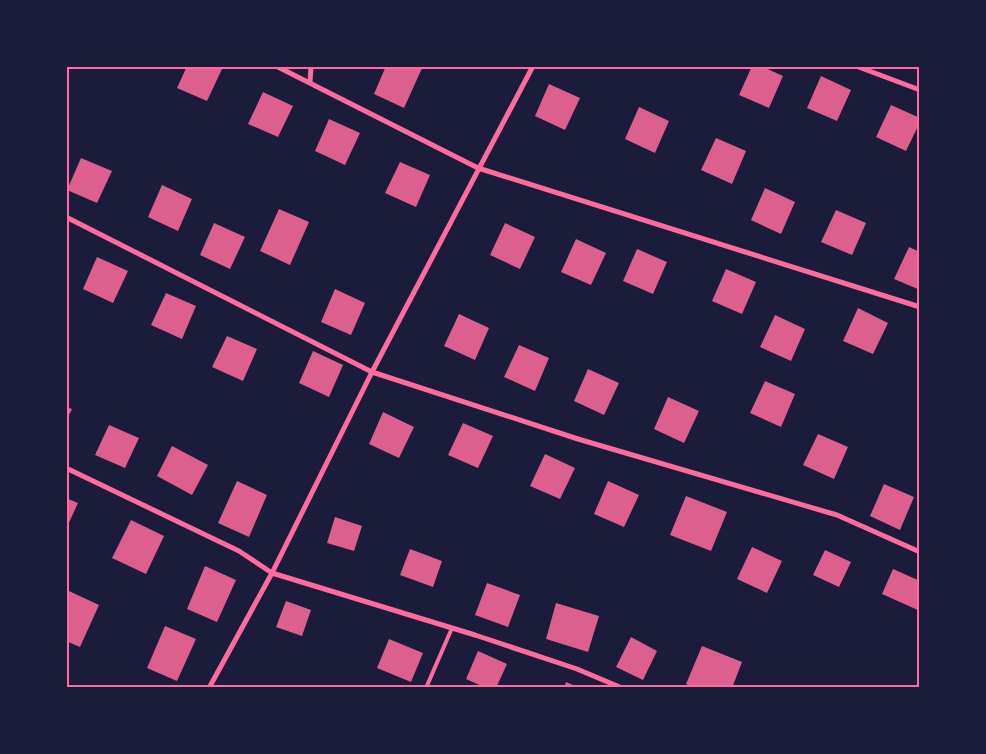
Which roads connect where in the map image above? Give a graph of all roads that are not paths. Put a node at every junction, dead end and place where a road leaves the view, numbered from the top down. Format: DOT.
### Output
graph roads {
  1 [pos="276,66"];
  2 [pos="311,66"];
  3 [pos="533,66"];
  4 [pos="856,66"];
  5 [pos="310,84"];
  6 [pos="920,90"];
  7 [pos="478,168"];
  8 [pos="66,217"];
  9 [pos="920,307"];
  10 [pos="372,372"];
  11 [pos="66,468"];
  12 [pos="920,552"];
  13 [pos="272,573"];
  14 [pos="452,628"];
  15 [pos="209,688"];
  16 [pos="426,688"];
  17 [pos="622,688"];
  1 -- 5 [label="street"];
  2 -- 5 [label="street"];
  3 -- 7 [label="street"];
  4 -- 6 [label="street"];
  5 -- 7 [label="street"];
  7 -- 9 [label="street"];
  7 -- 10 [label="street"];
  8 -- 10 [label="street"];
  10 -- 12 [label="street"];
  10 -- 13 [label="street"];
  11 -- 13 [label="street"];
  13 -- 14 [label="street"];
  13 -- 15 [label="street"];
  14 -- 16 [label="lane"];
  14 -- 17 [label="street"];
}
